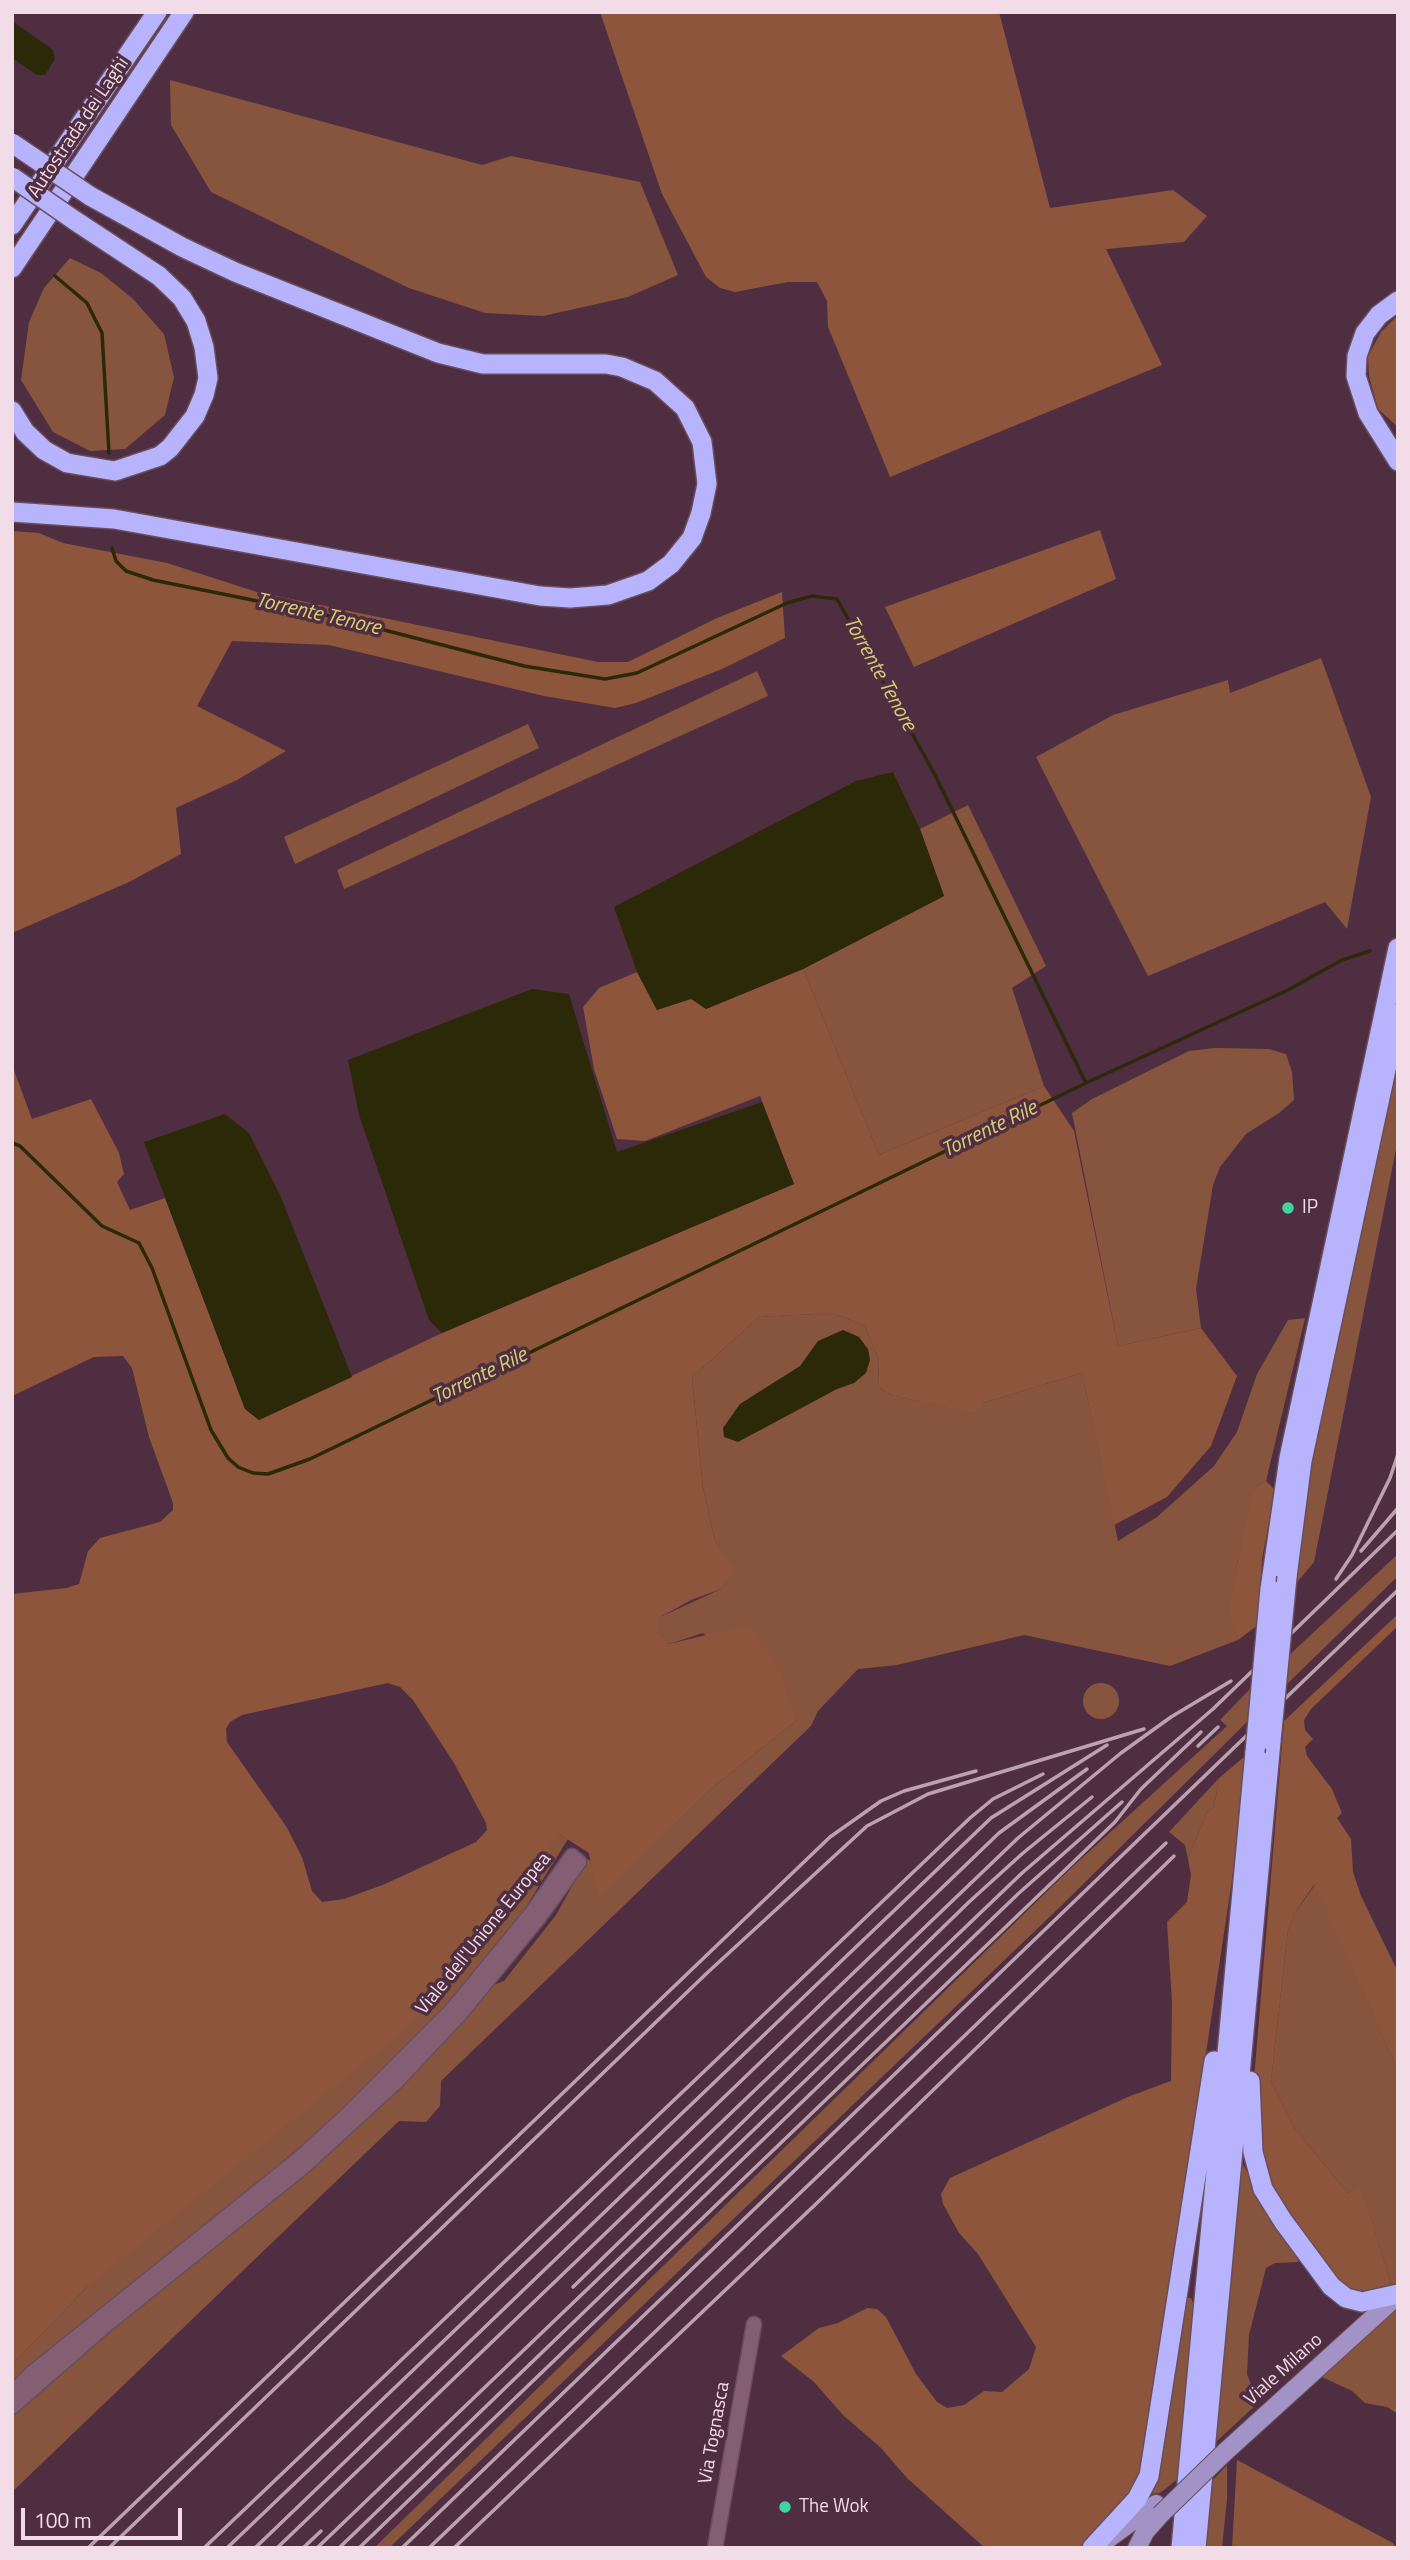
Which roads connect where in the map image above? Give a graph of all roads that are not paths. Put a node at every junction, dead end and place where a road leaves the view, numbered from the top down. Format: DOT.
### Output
graph roads {
  1 [pos="157,12"];
  2 [pos="184,12"];
  3 [pos="12,143"];
  4 [pos="12,177"];
  5 [pos="12,225"];
  6 [pos="25,250"];
  7 [pos="12,268"];
  8 [pos="12,283"];
  9 [pos="1398,301"];
  10 [pos="12,411"];
  11 [pos="1368,414"];
  12 [pos="1398,435"];
  13 [pos="1398,461"];
  14 [pos="12,512"];
  15 [pos="1398,948"];
  16 [pos="1398,1014"];
  17 [pos="1263,1746"];
  18 [pos="1245,1940"];
  19 [pos="1398,2294"];
  20 [pos="754,2324"];
  21 [pos="12,2393"];
  22 [pos="12,2407"];
  23 [pos="1158,2510"];
  24 [pos="715,2548"];
  25 [pos="1093,2548"];
  26 [pos="1138,2548"];
  27 [pos="1181,2548"];
  28 [pos="1196,2548"];
  1 -- 5 [label="highway, Autostrada dei Laghi"];
  2 -- 6 [label="highway, Autostrada dei Laghi"];
  3 -- 14 [label="highway, bridge"];
  4 -- 10 [label="highway, bridge"];
  6 -- 7 [label="highway, Autostrada dei Laghi"];
  6 -- 8 [label="highway"];
  9 -- 11 [label="highway"];
  11 -- 12 [label="highway"];
  11 -- 13 [label="highway"];
  15 -- 17 [label="highway, bridge"];
  16 -- 17 [label="highway, bridge"];
  17 -- 18 [label="highway"];
  18 -- 19 [label="highway"];
  18 -- 25 [label="highway"];
  18 -- 27 [label="highway"];
  18 -- 28 [label="highway"];
  19 -- 23 [label="main road, Viale Milano, bridge"];
  20 -- 24 [label="street, Via Tognasca"];
  21 -- 22 [label="street, Viale dell'Unione Europea"];
  23 -- 25 [label="main road, Viale Milano"];
  23 -- 26 [label="main road, Viale Milano"];
}
